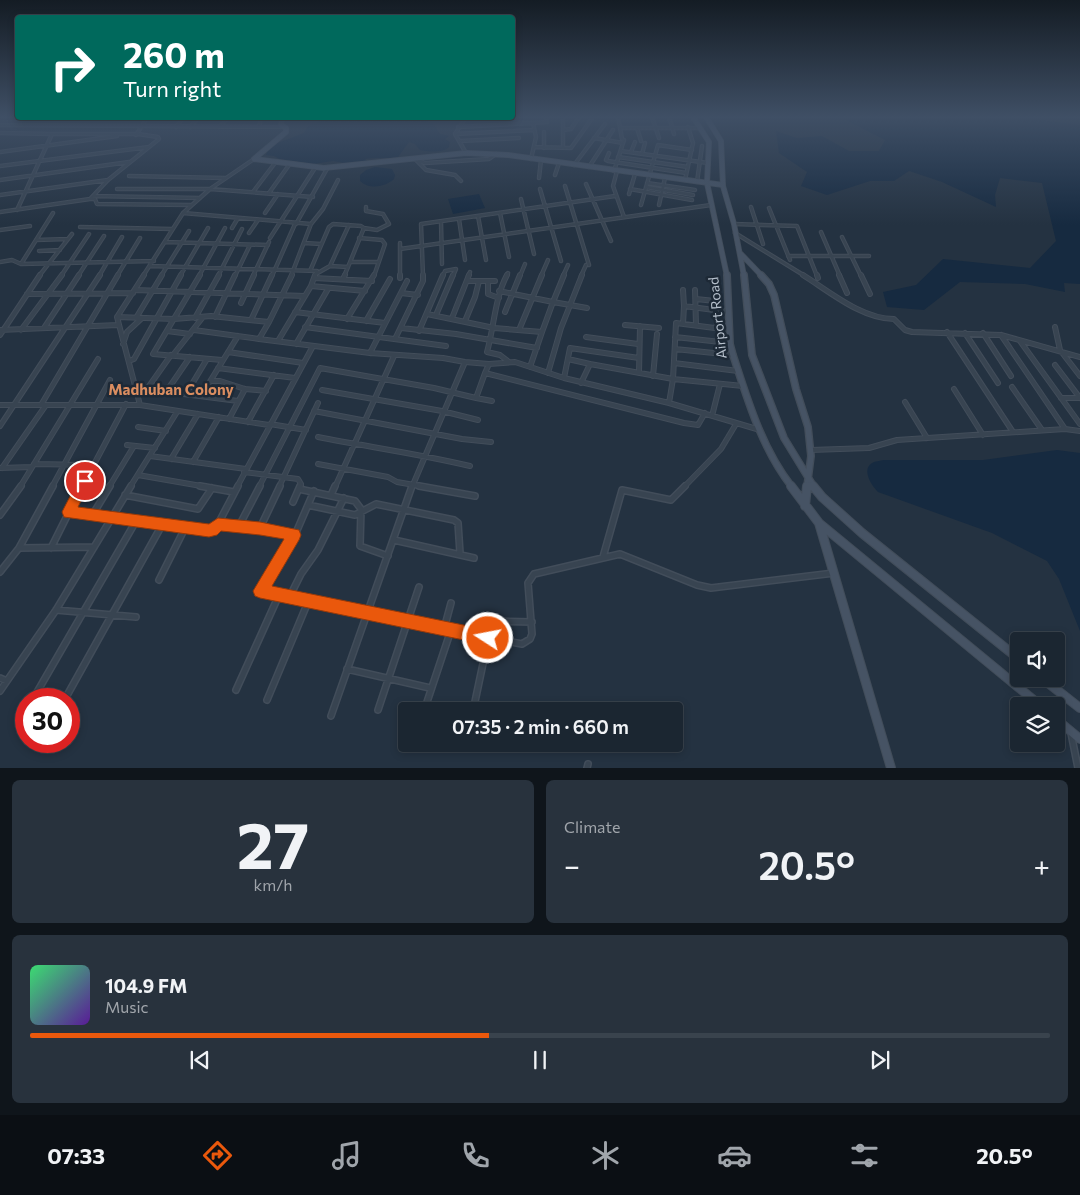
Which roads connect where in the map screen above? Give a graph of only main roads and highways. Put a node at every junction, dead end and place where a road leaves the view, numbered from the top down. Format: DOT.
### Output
graph roads {
  1 [pos="261,153"];
  2 [pos="708,153"];
  3 [pos="722,153"];
  4 [pos="707,184"];
  5 [pos="724,185"];
  6 [pos="739,251"];
  7 [pos="808,479"];
  8 [pos="805,506"];
  9 [pos="819,523"];
  10 [pos="1010,652"];
  11 [pos="1053,687"];
  12 [pos="1030,697"];
  13 [pos="1080,708"];
  14 [pos="1065,727"];
  15 [pos="1080,739"];
  16 [pos="891,768"];
  1 -- 4 [label="main road"];
  2 -- 4 [label="main road, Airport Road"];
  3 -- 5 [label="main road"];
  4 -- 5 [label="main road"];
  4 -- 8 [label="main road, Airport Road"];
  5 -- 6 [label="main road"];
  6 -- 7 [label="main road"];
  6 -- 7 [label="main road"];
  7 -- 8 [label="main road"];
  7 -- 10 [label="main road"];
  8 -- 9 [label="main road, Airport Road"];
  9 -- 12 [label="main road, Airport Road"];
  9 -- 16 [label="main road"];
  11 -- 13 [label="main road"];
  14 -- 15 [label="main road"];
}
